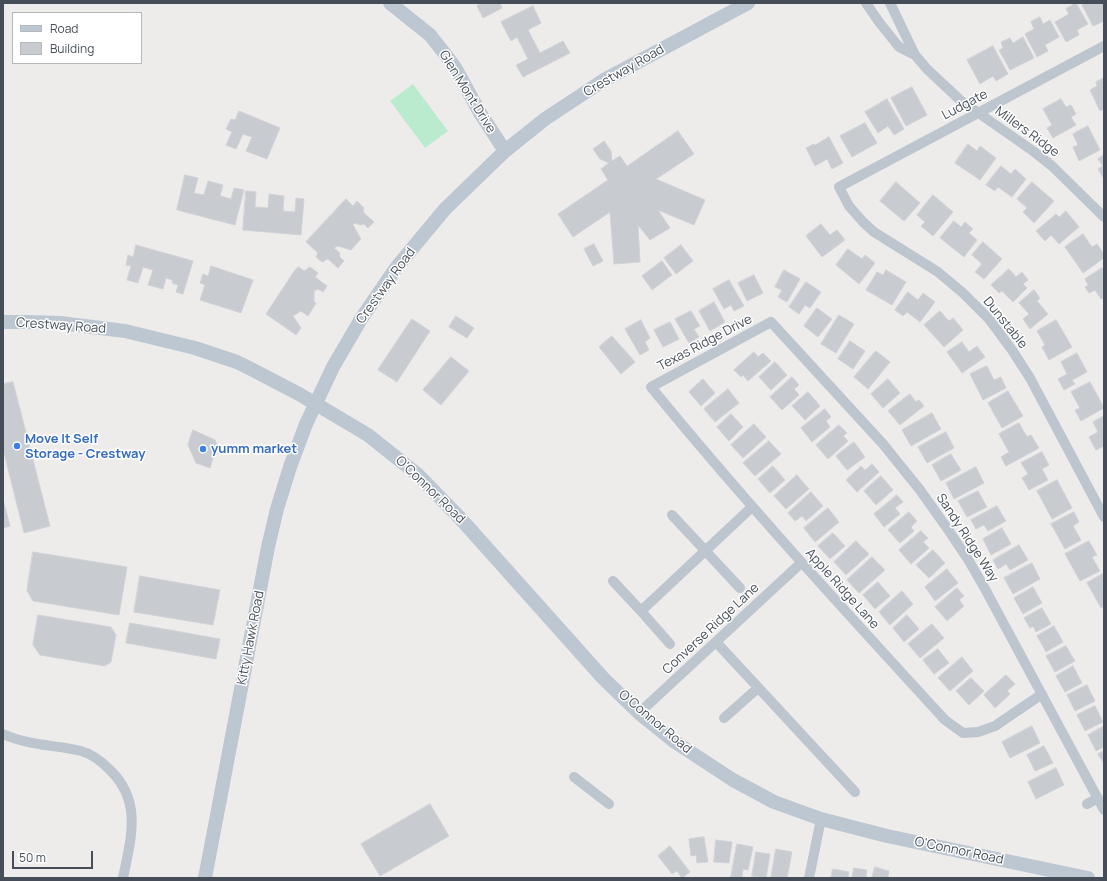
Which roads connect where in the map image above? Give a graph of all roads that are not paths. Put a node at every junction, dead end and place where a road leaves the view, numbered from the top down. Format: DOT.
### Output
graph roads {
  1 [pos="390,3"];
  2 [pos="748,3"];
  3 [pos="866,3"];
  4 [pos="890,3"];
  5 [pos="1104,46"];
  6 [pos="915,55"];
  7 [pos="978,113"];
  8 [pos="505,151"];
  9 [pos="839,187"];
  10 [pos="1104,217"];
  11 [pos="3,322"];
  12 [pos="771,322"];
  13 [pos="651,387"];
  14 [pos="316,404"];
  15 [pos="752,507"];
  16 [pos="672,515"];
  17 [pos="1104,517"];
  18 [pos="706,551"];
  19 [pos="800,563"];
  20 [pos="613,581"];
  21 [pos="740,588"];
  22 [pos="640,611"];
  23 [pos="716,642"];
  24 [pos="670,644"];
  25 [pos="758,688"];
  26 [pos="1042,694"];
  27 [pos="640,713"];
  28 [pos="724,718"];
  29 [pos="3,734"];
  30 [pos="574,777"];
  31 [pos="855,792"];
  32 [pos="1098,798"];
  33 [pos="609,804"];
  34 [pos="1087,804"];
  35 [pos="1104,810"];
  36 [pos="820,819"];
  37 [pos="123,878"];
  38 [pos="205,878"];
  39 [pos="809,878"];
  40 [pos="1088,878"];
  1 -- 8 [label="main road, Glen Mont Drive"];
  2 -- 8 [label="main road, Crestway Road"];
  3 -- 6 [label="street, Millers Ridge"];
  4 -- 6 [label="street, Millers Ridge"];
  5 -- 7 [label="street, Ludgate"];
  6 -- 7 [label="street, Millers Ridge"];
  7 -- 9 [label="street, Ludgate"];
  7 -- 10 [label="street, Millers Ridge"];
  8 -- 14 [label="main road, Crestway Road"];
  9 -- 17 [label="street, Dunstable"];
  11 -- 14 [label="main road, Crestway Road"];
  12 -- 13 [label="street, Texas Ridge Drive"];
  12 -- 26 [label="street, Sandy Ridge Way"];
  13 -- 15 [label="street, Apple Ridge Lane"];
  14 -- 27 [label="main road, O'Connor Road"];
  14 -- 38 [label="main road, Kitty Hawk Road"];
  15 -- 18 [label="street"];
  15 -- 19 [label="street, Apple Ridge Lane"];
  16 -- 18 [label="street"];
  18 -- 21 [label="street"];
  18 -- 22 [label="street"];
  19 -- 23 [label="street, Converse Ridge Lane"];
  19 -- 26 [label="street, Apple Ridge Lane"];
  20 -- 22 [label="street"];
  22 -- 24 [label="street"];
  23 -- 25 [label="street"];
  23 -- 27 [label="street, Converse Ridge Lane"];
  25 -- 28 [label="street"];
  25 -- 31 [label="street"];
  26 -- 32 [label="street, Sandy Ridge Way"];
  27 -- 36 [label="main road, O'Connor Road"];
  29 -- 37 [label="street"];
  30 -- 33 [label="street"];
  32 -- 34 [label="street"];
  32 -- 35 [label="street, Sandy Ridge Way"];
  36 -- 39 [label="street"];
  36 -- 40 [label="main road, O'Connor Road"];
}
